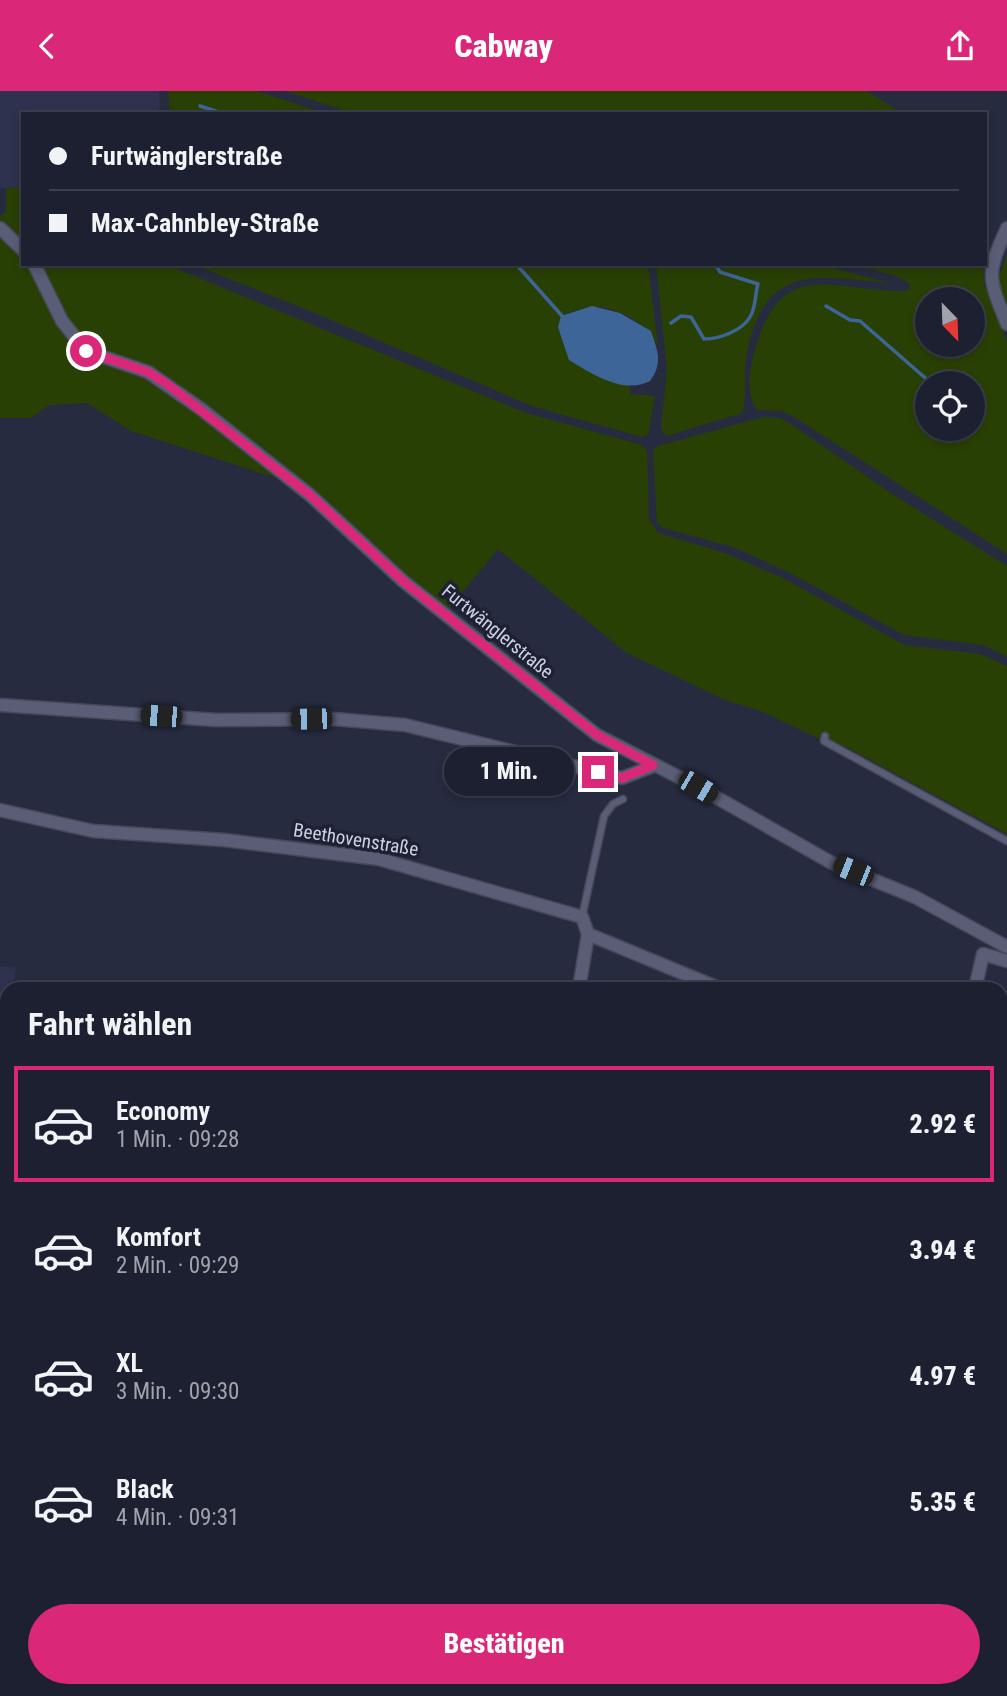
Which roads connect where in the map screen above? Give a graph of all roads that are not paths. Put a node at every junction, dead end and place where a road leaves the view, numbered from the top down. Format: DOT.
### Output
graph roads {
  1 [pos="0,228"];
  2 [pos="1007,228"];
  3 [pos="21,248"];
  4 [pos="35,266"];
  5 [pos="1007,324"];
  6 [pos="0,705"];
  7 [pos="825,736"];
  8 [pos="653,765"];
  9 [pos="623,799"];
  10 [pos="0,810"];
  11 [pos="1007,841"];
  12 [pos="582,918"];
  13 [pos="588,934"];
  14 [pos="1007,947"];
  15 [pos="1007,961"];
  16 [pos="580,982"];
  17 [pos="703,982"];
  18 [pos="977,982"];
  19 [pos="0,1029"];
  20 [pos="0,1037"];
  1 -- 3 [label="street"];
  2 -- 5 [label="street"];
  4 -- 8 [label="street, Furtwänglerstraße"];
  6 -- 8 [label="street"];
  7 -- 11 [label="lane"];
  8 -- 14 [label="street, Furtwänglerstraße"];
  9 -- 12 [label="lane"];
  10 -- 12 [label="street, Beethovenstraße"];
  12 -- 13 [label="street"];
  13 -- 16 [label="street"];
  13 -- 17 [label="street"];
  15 -- 18 [label="street"];
  19 -- 20 [label="lane"];
}
